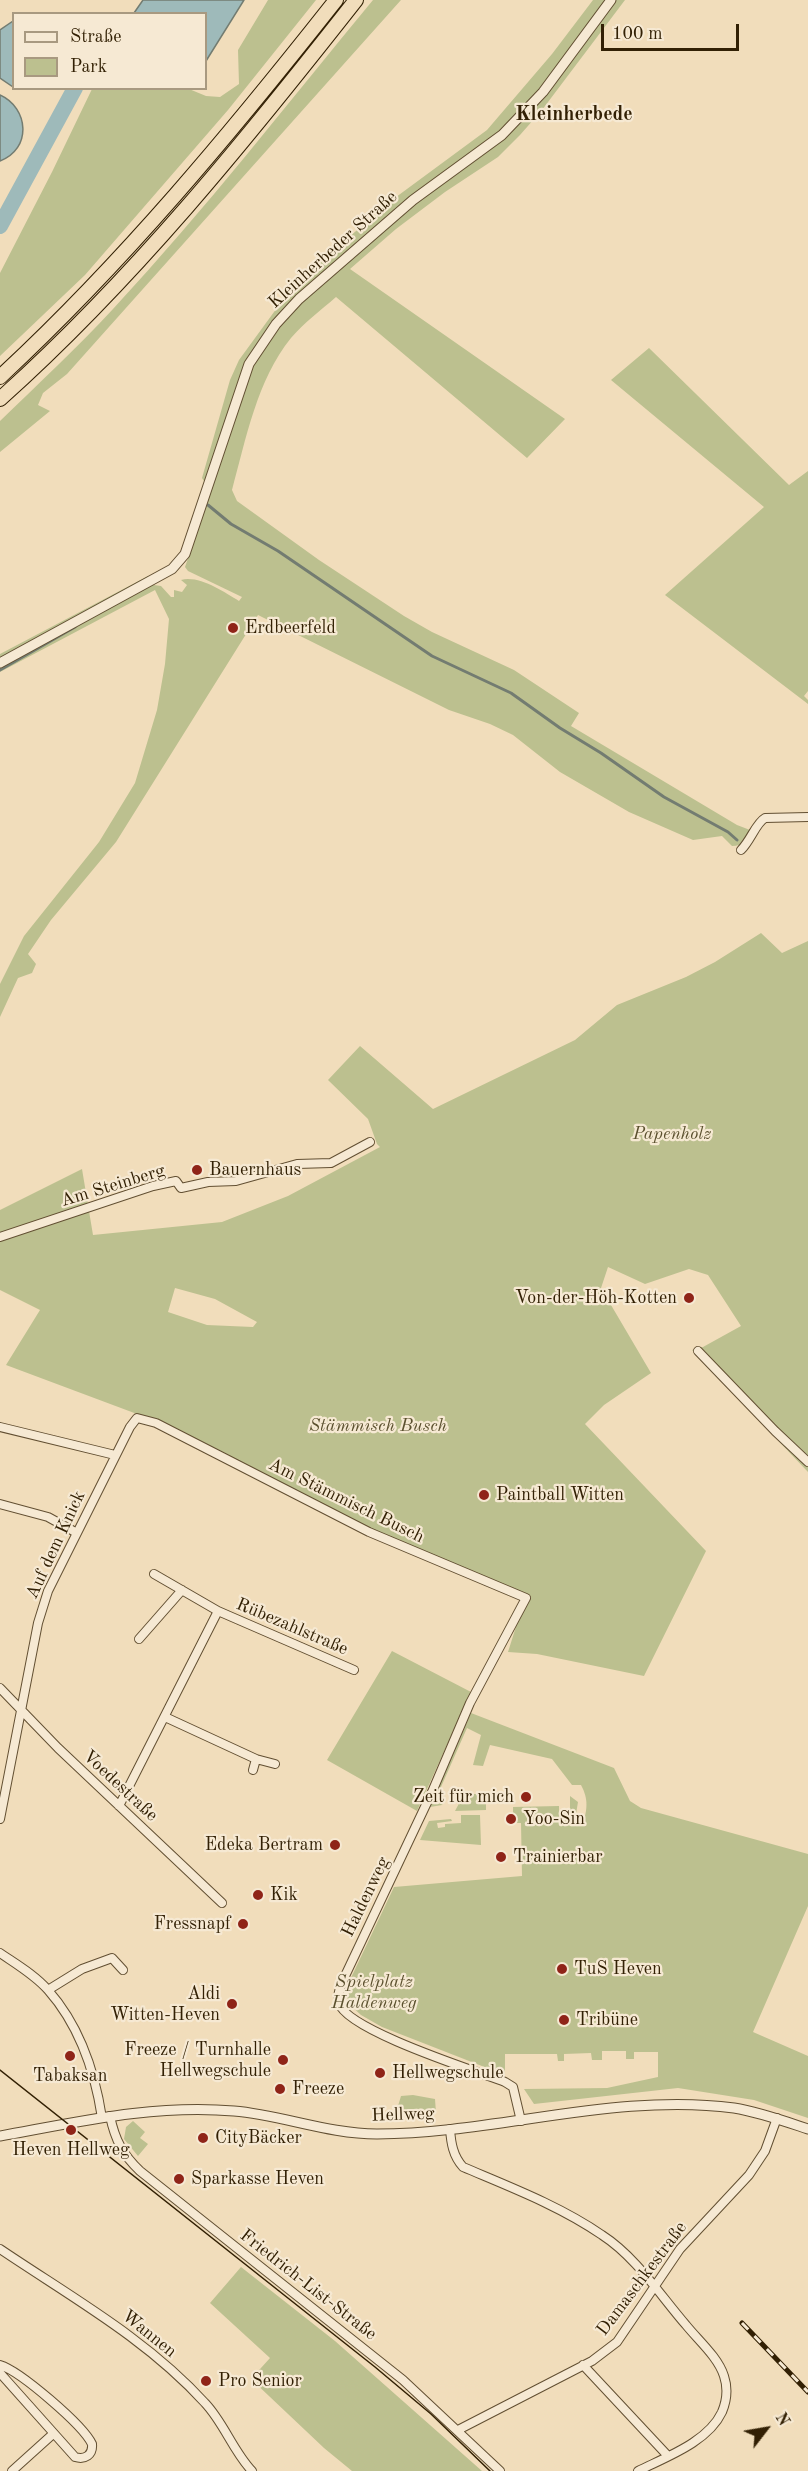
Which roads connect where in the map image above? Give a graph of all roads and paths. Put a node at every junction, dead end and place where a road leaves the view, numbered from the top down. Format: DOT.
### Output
graph roads {
  1 [pos="336,0"];
  2 [pos="356,0"];
  3 [pos="611,0"];
  4 [pos="0,377"];
  5 [pos="0,399"];
  6 [pos="0,663"];
  7 [pos="808,817"];
  8 [pos="741,850"];
  9 [pos="370,1142"];
  10 [pos="0,1237"];
  11 [pos="698,1351"];
  12 [pos="156,1423"];
  13 [pos="0,1427"];
  14 [pos="115,1455"];
  15 [pos="808,1462"];
  16 [pos="0,1504"];
  17 [pos="77,1533"];
  18 [pos="154,1574"];
  19 [pos="182,1590"];
  20 [pos="526,1598"];
  21 [pos="218,1611"];
  22 [pos="139,1639"];
  23 [pos="354,1670"];
  24 [pos="0,1688"];
  25 [pos="20,1709"];
  26 [pos="165,1717"];
  27 [pos="256,1760"];
  28 [pos="275,1764"];
  29 [pos="253,1770"];
  30 [pos="119,1806"];
  31 [pos="0,1819"];
  32 [pos="222,1903"];
  33 [pos="0,1953"];
  34 [pos="123,1970"];
  35 [pos="48,1990"];
  36 [pos="106,2117"];
  37 [pos="777,2118"];
  38 [pos="521,2121"];
  39 [pos="450,2129"];
  40 [pos="808,2129"];
  41 [pos="0,2136"];
  42 [pos="0,2249"];
  43 [pos="653,2286"];
  44 [pos="0,2365"];
  45 [pos="583,2365"];
  46 [pos="0,2373"];
  47 [pos="458,2430"];
  48 [pos="53,2434"];
  49 [pos="668,2456"];
  50 [pos="250,2470"];
  51 [pos="12,2471"];
  52 [pos="500,2471"];
  53 [pos="638,2471"];
  1 -- 4 [label="highway"];
  2 -- 5 [label="highway"];
  3 -- 6 [label="street, Kleinherbeder Straße"];
  7 -- 8 [label="street"];
  9 -- 10 [label="street, Am Steinberg"];
  11 -- 15 [label="street"];
  12 -- 14 [label="street, Auf dem Knick"];
  12 -- 20 [label="street, Am Stämmisch Busch"];
  13 -- 14 [label="street"];
  14 -- 17 [label="street, Auf dem Knick"];
  16 -- 17 [label="street"];
  17 -- 25 [label="street, Auf dem Knick"];
  18 -- 19 [label="street, Rübezahlstraße"];
  19 -- 21 [label="street, Rübezahlstraße"];
  19 -- 22 [label="street"];
  20 -- 38 [label="street, Haldenweg"];
  21 -- 23 [label="street, Rübezahlstraße"];
  21 -- 26 [label="street, Rübezahlstraße"];
  24 -- 25 [label="street, Voedestraße"];
  25 -- 30 [label="street, Voedestraße"];
  25 -- 31 [label="street, Auf dem Knick"];
  26 -- 27 [label="street"];
  26 -- 30 [label="street, Rübezahlstraße"];
  27 -- 28 [label="street"];
  27 -- 29 [label="street"];
  30 -- 32 [label="street, Voedestraße"];
  33 -- 35 [label="street"];
  34 -- 35 [label="street"];
  35 -- 36 [label="street"];
  36 -- 39 [label="street, Hellweg"];
  36 -- 41 [label="street, Hellweg"];
  36 -- 47 [label="street, Friedrich-List-Straße"];
  37 -- 38 [label="street, Hellweg"];
  37 -- 40 [label="street, Hellweg"];
  37 -- 43 [label="street, Damaschkestraße"];
  38 -- 39 [label="street, Hellweg"];
  39 -- 43 [label="street"];
  42 -- 50 [label="street, Wannen"];
  43 -- 45 [label="street, Damaschkestraße"];
  43 -- 49 [label="street"];
  44 -- 48 [label="street"];
  45 -- 47 [label="street, Damaschkestraße"];
  45 -- 49 [label="street"];
  46 -- 48 [label="street"];
  47 -- 52 [label="street, Friedrich-List-Straße"];
  48 -- 51 [label="street"];
  49 -- 53 [label="street"];
}
